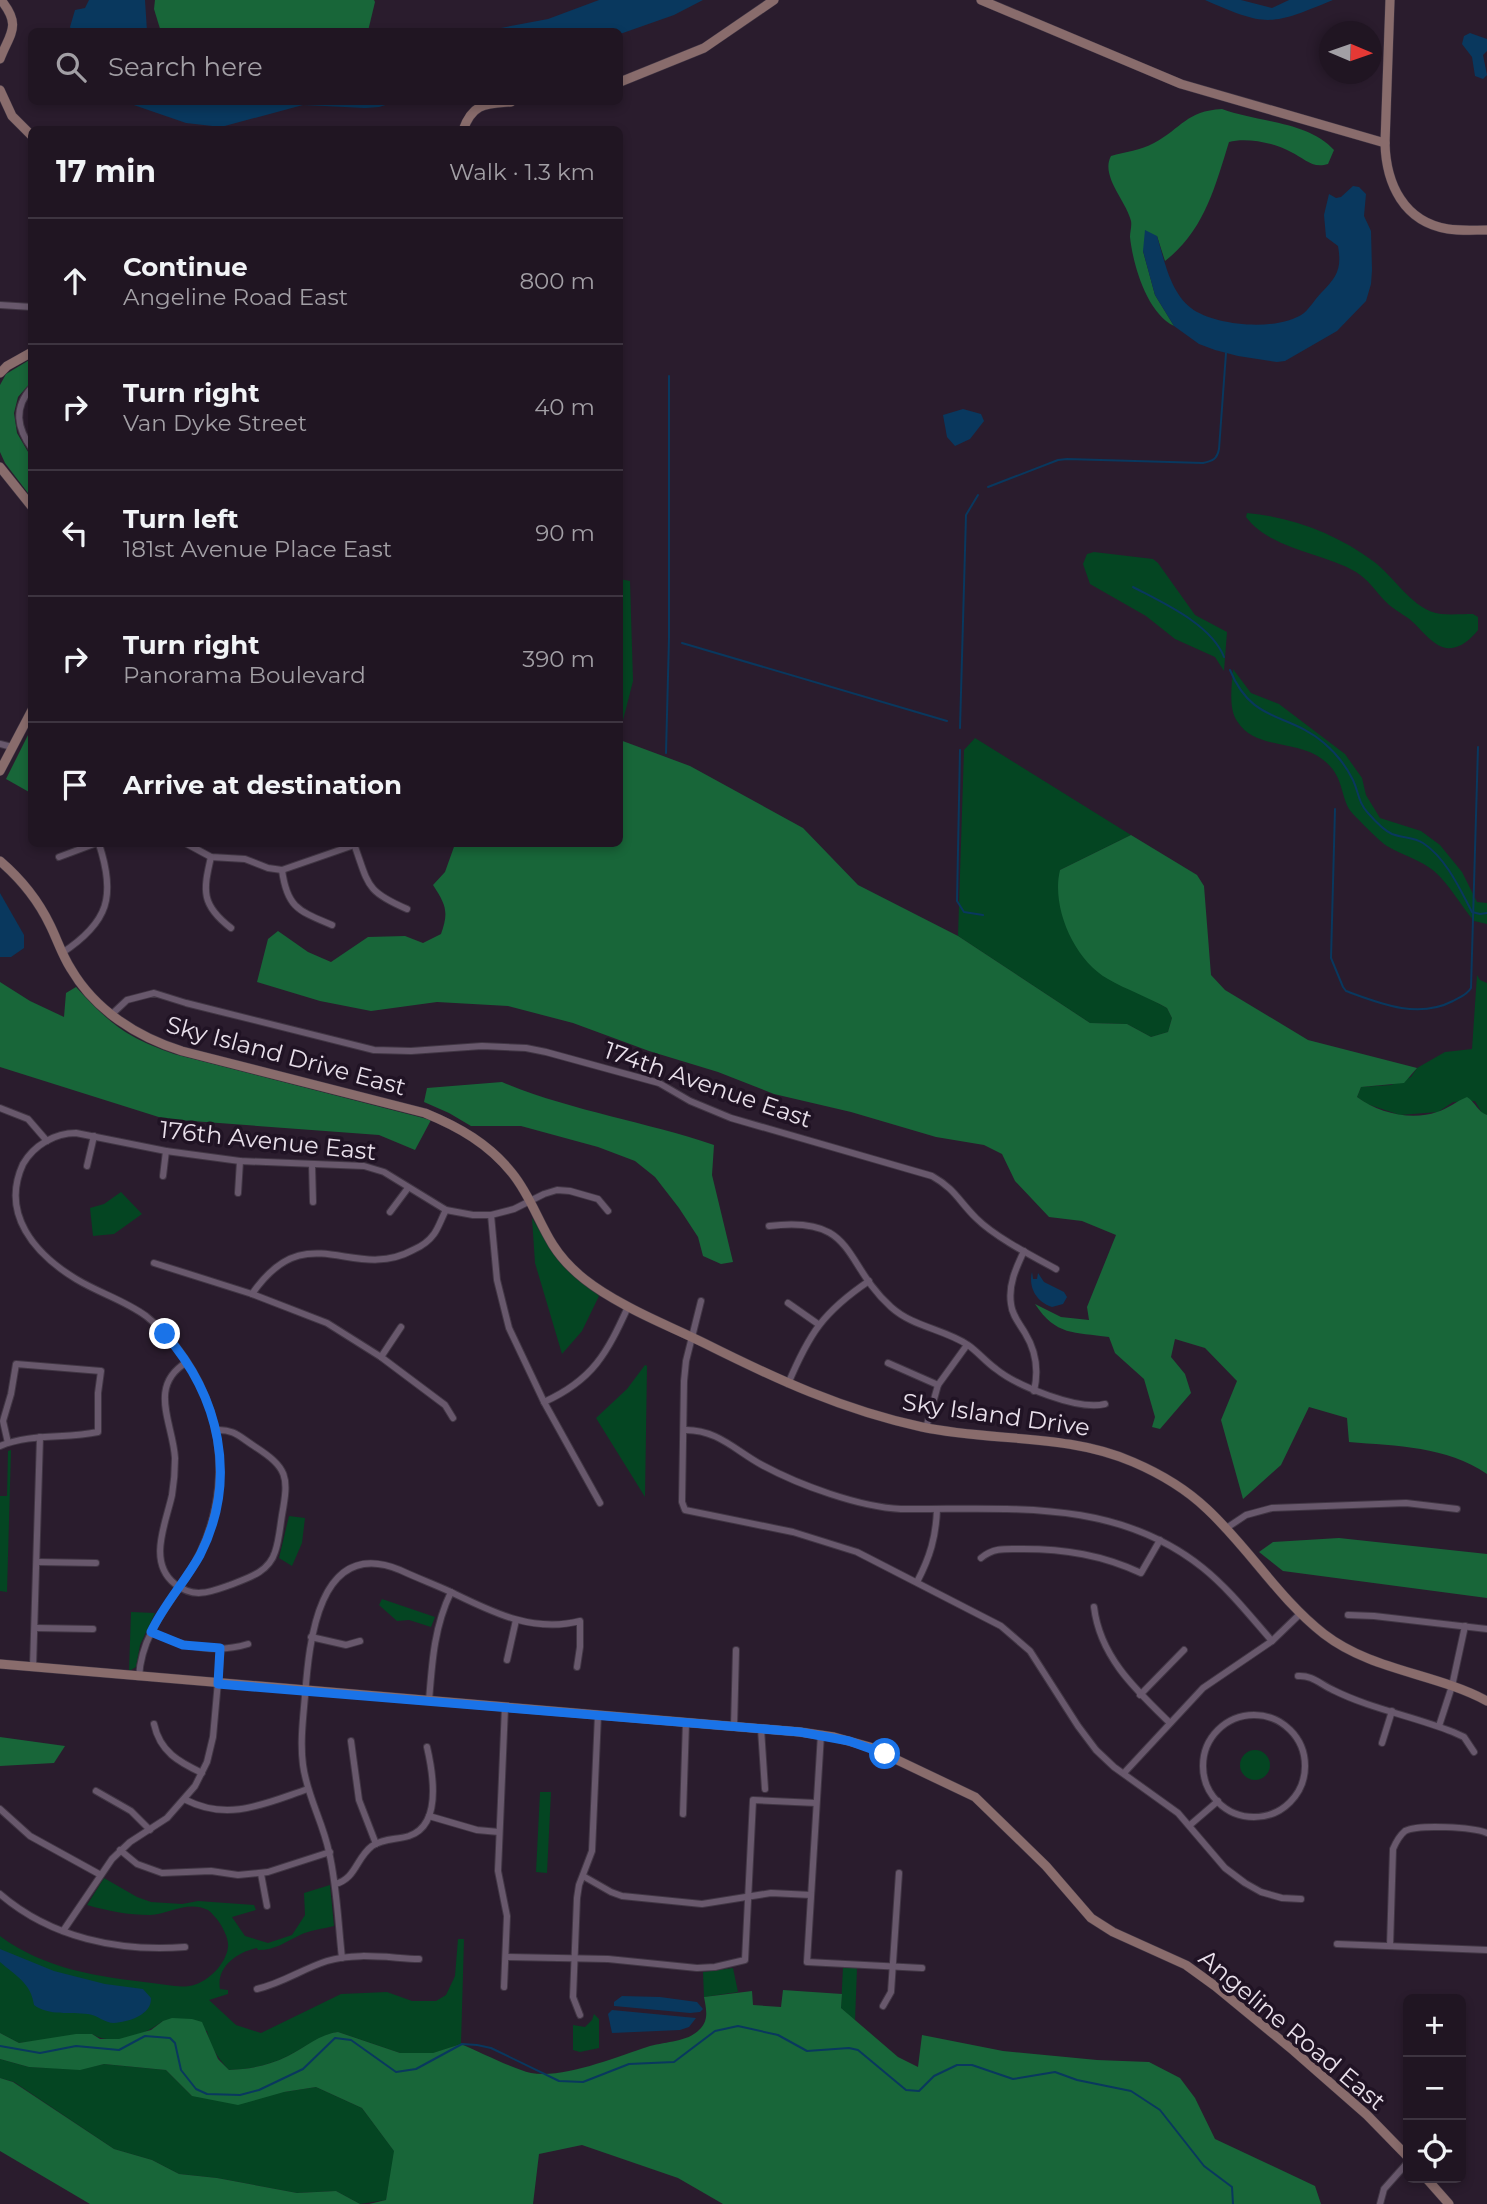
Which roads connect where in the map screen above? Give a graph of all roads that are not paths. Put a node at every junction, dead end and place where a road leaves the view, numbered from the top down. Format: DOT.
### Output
graph roads {
  1 [pos="1,0"];
  2 [pos="774,0"];
  3 [pos="981,0"];
  4 [pos="1390,0"];
  5 [pos="0,59"];
  6 [pos="623,81"];
  7 [pos="0,90"];
  8 [pos="481,105"];
  9 [pos="465,126"];
  10 [pos="28,132"];
  11 [pos="1385,144"];
  12 [pos="1487,230"];
  13 [pos="0,305"];
  14 [pos="28,307"];
  15 [pos="28,354"];
  16 [pos="0,373"];
  17 [pos="28,393"];
  18 [pos="28,443"];
  19 [pos="0,467"];
  20 [pos="28,502"];
  21 [pos="28,717"];
  22 [pos="0,744"];
  23 [pos="12,747"];
  24 [pos="0,771"];
  25 [pos="88,847"];
  26 [pos="98,847"];
  27 [pos="193,847"];
  28 [pos="347,847"];
  29 [pos="356,847"];
  30 [pos="59,857"];
  31 [pos="211,857"];
  32 [pos="0,861"];
  33 [pos="282,870"];
  34 [pos="407,909"];
  35 [pos="332,925"];
  36 [pos="231,928"];
  37 [pos="62,953"];
  38 [pos="111,1015"];
  39 [pos="0,1108"];
  40 [pos="94,1136"];
  41 [pos="47,1141"];
  42 [pos="166,1151"];
  43 [pos="240,1161"];
  44 [pos="313,1165"];
  45 [pos="87,1166"];
  46 [pos="163,1176"];
  47 [pos="408,1188"];
  48 [pos="237,1193"];
  49 [pos="530,1200"];
  50 [pos="313,1202"];
  51 [pos="446,1210"];
  52 [pos="608,1211"];
  53 [pos="390,1212"];
  54 [pos="491,1215"];
  55 [pos="769,1226"];
  56 [pos="1024,1251"];
  57 [pos="155,1263"];
  58 [pos="1056,1269"];
  59 [pos="869,1280"];
  60 [pos="252,1294"];
  61 [pos="701,1301"];
  62 [pos="788,1303"];
  63 [pos="628,1307"];
  64 [pos="818,1324"];
  65 [pos="401,1327"];
  66 [pos="692,1338"];
  67 [pos="967,1345"];
  68 [pos="381,1357"];
  69 [pos="187,1362"];
  70 [pos="888,1363"];
  71 [pos="788,1384"];
  72 [pos="938,1385"];
  73 [pos="1034,1391"];
  74 [pos="544,1402"];
  75 [pos="1105,1404"];
  76 [pos="453,1418"];
  77 [pos="926,1428"];
  78 [pos="216,1430"];
  79 [pos="684,1430"];
  80 [pos="40,1437"];
  81 [pos="4,1444"];
  82 [pos="600,1503"];
  83 [pos="1457,1508"];
  84 [pos="937,1509"];
  85 [pos="1225,1529"];
  86 [pos="1160,1540"];
  87 [pos="981,1558"];
  88 [pos="38,1562"];
  89 [pos="96,1563"];
  90 [pos="917,1582"];
  91 [pos="179,1587"];
  92 [pos="451,1592"];
  93 [pos="1094,1607"];
  94 [pos="1301,1613"];
  95 [pos="1348,1615"];
  96 [pos="516,1620"];
  97 [pos="1465,1626"];
  98 [pos="36,1628"];
  99 [pos="93,1629"];
  100 [pos="1487,1629"];
  101 [pos="151,1632"];
  102 [pos="311,1637"];
  103 [pos="360,1641"];
  104 [pos="1272,1641"];
  105 [pos="248,1644"];
  106 [pos="220,1648"];
  107 [pos="736,1650"];
  108 [pos="1184,1650"];
  109 [pos="507,1660"];
  110 [pos="0,1664"];
  111 [pos="33,1667"];
  112 [pos="576,1667"];
  113 [pos="1298,1676"];
  114 [pos="139,1677"];
  115 [pos="218,1684"];
  116 [pos="1452,1686"];
  117 [pos="305,1691"];
  118 [pos="1140,1695"];
  119 [pos="429,1701"];
  120 [pos="1487,1701"];
  121 [pos="505,1707"];
  122 [pos="1392,1711"];
  123 [pos="598,1715"];
  124 [pos="686,1722"];
  125 [pos="1170,1723"];
  126 [pos="154,1724"];
  127 [pos="1438,1726"];
  128 [pos="734,1727"];
  129 [pos="761,1728"];
  130 [pos="821,1734"];
  131 [pos="351,1741"];
  132 [pos="1382,1742"];
  133 [pos="427,1747"];
  134 [pos="1474,1752"];
  135 [pos="202,1773"];
  136 [pos="1124,1773"];
  137 [pos="308,1789"];
  138 [pos="765,1789"];
  139 [pos="96,1791"];
  140 [pos="186,1800"];
  141 [pos="1218,1801"];
  142 [pos="816,1803"];
  143 [pos="0,1809"];
  144 [pos="682,1814"];
  145 [pos="429,1816"];
  146 [pos="1190,1825"];
  147 [pos="150,1830"];
  148 [pos="499,1832"];
  149 [pos="1487,1833"];
  150 [pos="376,1843"];
  151 [pos="120,1850"];
  152 [pos="330,1852"];
  153 [pos="899,1873"];
  154 [pos="99,1874"];
  155 [pos="261,1874"];
  156 [pos="583,1876"];
  157 [pos="335,1884"];
  158 [pos="0,1894"];
  159 [pos="811,1895"];
  160 [pos="747,1898"];
  161 [pos="1301,1899"];
  162 [pos="267,1906"];
  163 [pos="63,1931"];
  164 [pos="1337,1944"];
  165 [pos="1390,1946"];
  166 [pos="185,1947"];
  167 [pos="1487,1950"];
  168 [pos="506,1957"];
  169 [pos="342,1958"];
  170 [pos="419,1959"];
  171 [pos="575,1959"];
  172 [pos="893,1967"];
  173 [pos="922,1968"];
  174 [pos="504,1987"];
  175 [pos="257,1989"];
  176 [pos="883,2006"];
  177 [pos="580,2015"];
  178 [pos="1403,2152"];
  179 [pos="1403,2168"];
  180 [pos="1430,2183"];
  181 [pos="1380,2204"];
  182 [pos="1448,2204"];
  1 -- 5 [label="street"];
  2 -- 6 [label="street"];
  3 -- 11 [label="street"];
  4 -- 11 [label="street"];
  7 -- 10 [label="street"];
  8 -- 9 [label="street"];
  11 -- 12 [label="street"];
  13 -- 14 [label="street"];
  15 -- 16 [label="street"];
  17 -- 18 [label="street"];
  19 -- 20 [label="street"];
  21 -- 23 [label="street"];
  22 -- 23 [label="street"];
  23 -- 24 [label="street"];
  25 -- 30 [label="street"];
  26 -- 37 [label="street"];
  27 -- 31 [label="street"];
  28 -- 33 [label="street"];
  29 -- 34 [label="street"];
  31 -- 33 [label="street"];
  31 -- 36 [label="street"];
  32 -- 37 [label="street, Sky Island Drive East"];
  33 -- 35 [label="street"];
  37 -- 38 [label="street, Sky Island Drive East"];
  38 -- 49 [label="street, Sky Island Drive East"];
  38 -- 56 [label="street, 174th Avenue East"];
  39 -- 41 [label="street"];
  40 -- 41 [label="street, 176th Avenue East"];
  40 -- 42 [label="street, 176th Avenue East"];
  40 -- 45 [label="street"];
  41 -- 69 [label="street"];
  42 -- 43 [label="street, 176th Avenue East"];
  42 -- 46 [label="street"];
  43 -- 44 [label="street, 176th Avenue East"];
  43 -- 48 [label="street"];
  44 -- 47 [label="street, 176th Avenue East"];
  44 -- 50 [label="street"];
  47 -- 51 [label="street, 176th Avenue East"];
  47 -- 53 [label="street"];
  49 -- 52 [label="street, 176th Avenue East"];
  49 -- 54 [label="street, 176th Avenue East"];
  49 -- 63 [label="street, Sky Island Drive"];
  51 -- 54 [label="street, 176th Avenue East"];
  51 -- 60 [label="street"];
  54 -- 74 [label="street"];
  55 -- 59 [label="street"];
  56 -- 58 [label="street"];
  56 -- 73 [label="street"];
  57 -- 60 [label="street"];
  59 -- 64 [label="street"];
  59 -- 67 [label="street"];
  60 -- 68 [label="street"];
  61 -- 66 [label="street"];
  62 -- 64 [label="street"];
  63 -- 66 [label="street, Sky Island Drive"];
  63 -- 74 [label="street"];
  64 -- 71 [label="street"];
  65 -- 68 [label="street"];
  66 -- 71 [label="street, Sky Island Drive"];
  66 -- 79 [label="street"];
  67 -- 72 [label="street"];
  67 -- 73 [label="street"];
  68 -- 76 [label="street"];
  69 -- 78 [label="street"];
  69 -- 91 [label="street"];
  70 -- 72 [label="street"];
  71 -- 77 [label="street, Sky Island Drive"];
  72 -- 77 [label="street"];
  73 -- 75 [label="street"];
  74 -- 82 [label="street"];
  77 -- 85 [label="street, Sky Island Drive"];
  78 -- 91 [label="street"];
  78 -- 91 [label="street"];
  79 -- 84 [label="street"];
  79 -- 90 [label="street"];
  80 -- 81 [label="street"];
  80 -- 81 [label="street"];
  80 -- 88 [label="street"];
  83 -- 85 [label="street"];
  84 -- 86 [label="street"];
  84 -- 90 [label="street"];
  85 -- 94 [label="street, Sky Island Drive"];
  86 -- 87 [label="street"];
  86 -- 104 [label="street"];
  88 -- 89 [label="street"];
  88 -- 98 [label="street"];
  90 -- 136 [label="street"];
  91 -- 101 [label="street"];
  92 -- 96 [label="street"];
  92 -- 102 [label="street"];
  92 -- 119 [label="street"];
  93 -- 118 [label="street"];
  94 -- 104 [label="street"];
  94 -- 116 [label="street"];
  95 -- 97 [label="street"];
  96 -- 109 [label="street"];
  96 -- 112 [label="street"];
  97 -- 100 [label="street"];
  97 -- 116 [label="street"];
  98 -- 99 [label="street"];
  98 -- 111 [label="street"];
  101 -- 106 [label="street"];
  101 -- 114 [label="street"];
  102 -- 103 [label="street"];
  102 -- 117 [label="street"];
  104 -- 125 [label="street"];
  105 -- 106 [label="street"];
  106 -- 115 [label="street"];
  107 -- 128 [label="street"];
  108 -- 118 [label="street"];
  110 -- 111 [label="street, Angeline Road East"];
  111 -- 114 [label="street, Angeline Road East"];
  113 -- 122 [label="street"];
  114 -- 115 [label="street, Angeline Road East"];
  115 -- 117 [label="street, Angeline Road East"];
  115 -- 135 [label="street"];
  116 -- 120 [label="street"];
  116 -- 127 [label="street"];
  117 -- 119 [label="street, Angeline Road East"];
  117 -- 137 [label="street"];
  118 -- 125 [label="street"];
  119 -- 121 [label="street, Angeline Road East"];
  121 -- 123 [label="street, Angeline Road East"];
  121 -- 148 [label="street"];
  122 -- 127 [label="street"];
  122 -- 132 [label="street"];
  123 -- 124 [label="street, Angeline Road East"];
  123 -- 156 [label="street"];
  124 -- 128 [label="street, Angeline Road East"];
  124 -- 144 [label="street"];
  125 -- 136 [label="street"];
  126 -- 135 [label="street"];
  127 -- 134 [label="street"];
  128 -- 129 [label="street, Angeline Road East"];
  129 -- 130 [label="street, Angeline Road East"];
  129 -- 138 [label="street"];
  130 -- 142 [label="street"];
  130 -- 178 [label="street, Angeline Road East"];
  131 -- 150 [label="street"];
  133 -- 145 [label="street"];
  135 -- 140 [label="street"];
  136 -- 146 [label="street"];
  137 -- 140 [label="street"];
  137 -- 152 [label="street"];
  139 -- 147 [label="street"];
  140 -- 147 [label="street"];
  141 -- 141 [label="street"];
  141 -- 146 [label="street"];
  142 -- 159 [label="street"];
  142 -- 160 [label="street"];
  143 -- 154 [label="street"];
  145 -- 148 [label="street"];
  145 -- 150 [label="street"];
  146 -- 161 [label="street"];
  147 -- 151 [label="street"];
  148 -- 168 [label="street"];
  149 -- 165 [label="street"];
  150 -- 157 [label="street"];
  151 -- 154 [label="street"];
  151 -- 155 [label="street"];
  152 -- 155 [label="street"];
  152 -- 157 [label="street"];
  153 -- 172 [label="street"];
  154 -- 163 [label="street"];
  155 -- 162 [label="street"];
  156 -- 160 [label="street"];
  156 -- 171 [label="street"];
  157 -- 169 [label="street"];
  158 -- 163 [label="street"];
  159 -- 160 [label="street"];
  159 -- 172 [label="street"];
  160 -- 171 [label="street"];
  163 -- 166 [label="street"];
  164 -- 165 [label="street"];
  165 -- 167 [label="street"];
  168 -- 171 [label="street"];
  168 -- 174 [label="street"];
  169 -- 170 [label="street"];
  169 -- 175 [label="street"];
  171 -- 177 [label="street"];
  172 -- 173 [label="street"];
  172 -- 176 [label="street"];
  179 -- 181 [label="street"];
  180 -- 182 [label="street"];
}
